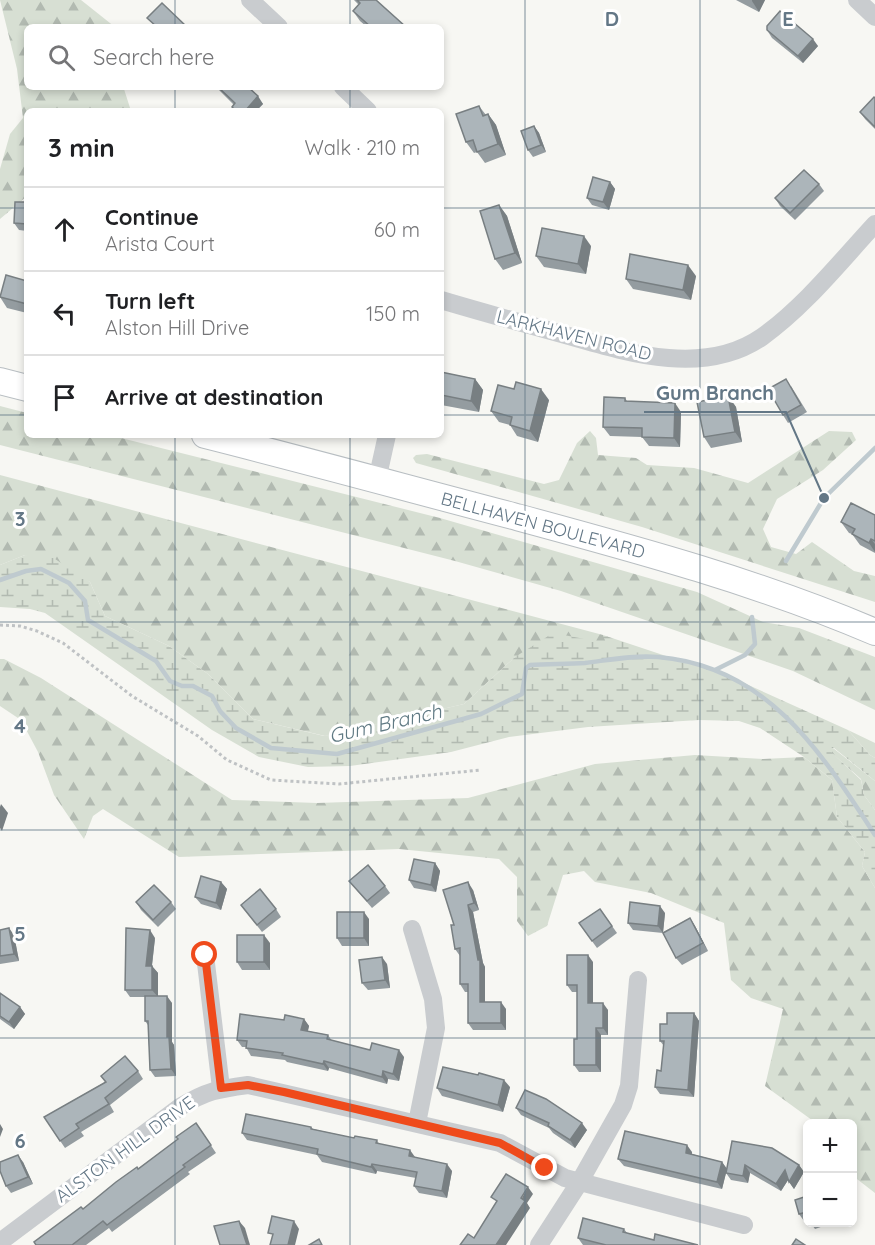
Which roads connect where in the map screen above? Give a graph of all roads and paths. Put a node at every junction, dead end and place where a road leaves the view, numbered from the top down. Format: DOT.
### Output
graph roads {
  1 [pos="250,0"];
  2 [pos="857,0"];
  3 [pos="875,17"];
  4 [pos="276,24"];
  5 [pos="346,90"];
  6 [pos="365,108"];
  7 [pos="875,224"];
  8 [pos="444,301"];
  9 [pos="0,381"];
  10 [pos="24,387"];
  11 [pos="217,438"];
  12 [pos="386,438"];
  13 [pos="377,480"];
  14 [pos="0,625"];
  15 [pos="875,632"];
  16 [pos="481,770"];
  17 [pos="412,929"];
  18 [pos="205,955"];
  19 [pos="638,980"];
  20 [pos="221,1088"];
  21 [pos="417,1123"];
  22 [pos="579,1183"];
  23 [pos="744,1225"];
  24 [pos="1,1243"];
  25 [pos="539,1245"];
  1 -- 4 [label="street"];
  2 -- 3 [label="street"];
  5 -- 6 [label="street"];
  7 -- 8 [label="street, LARKHAVEN ROAD"];
  9 -- 10 [label="main road"];
  11 -- 13 [label="main road, BELLHAVEN BOULEVARD"];
  12 -- 13 [label="street"];
  13 -- 15 [label="main road, BELLHAVEN BOULEVARD"];
  14 -- 16 [label="path"];
  17 -- 21 [label="street"];
  18 -- 20 [label="street"];
  19 -- 22 [label="street"];
  20 -- 21 [label="street, ALSTON HILL DRIVE"];
  20 -- 24 [label="street, ALSTON HILL DRIVE"];
  21 -- 22 [label="street, ALSTON HILL DRIVE"];
  22 -- 23 [label="street, ALSTON HILL DRIVE"];
  22 -- 25 [label="street"];
}
